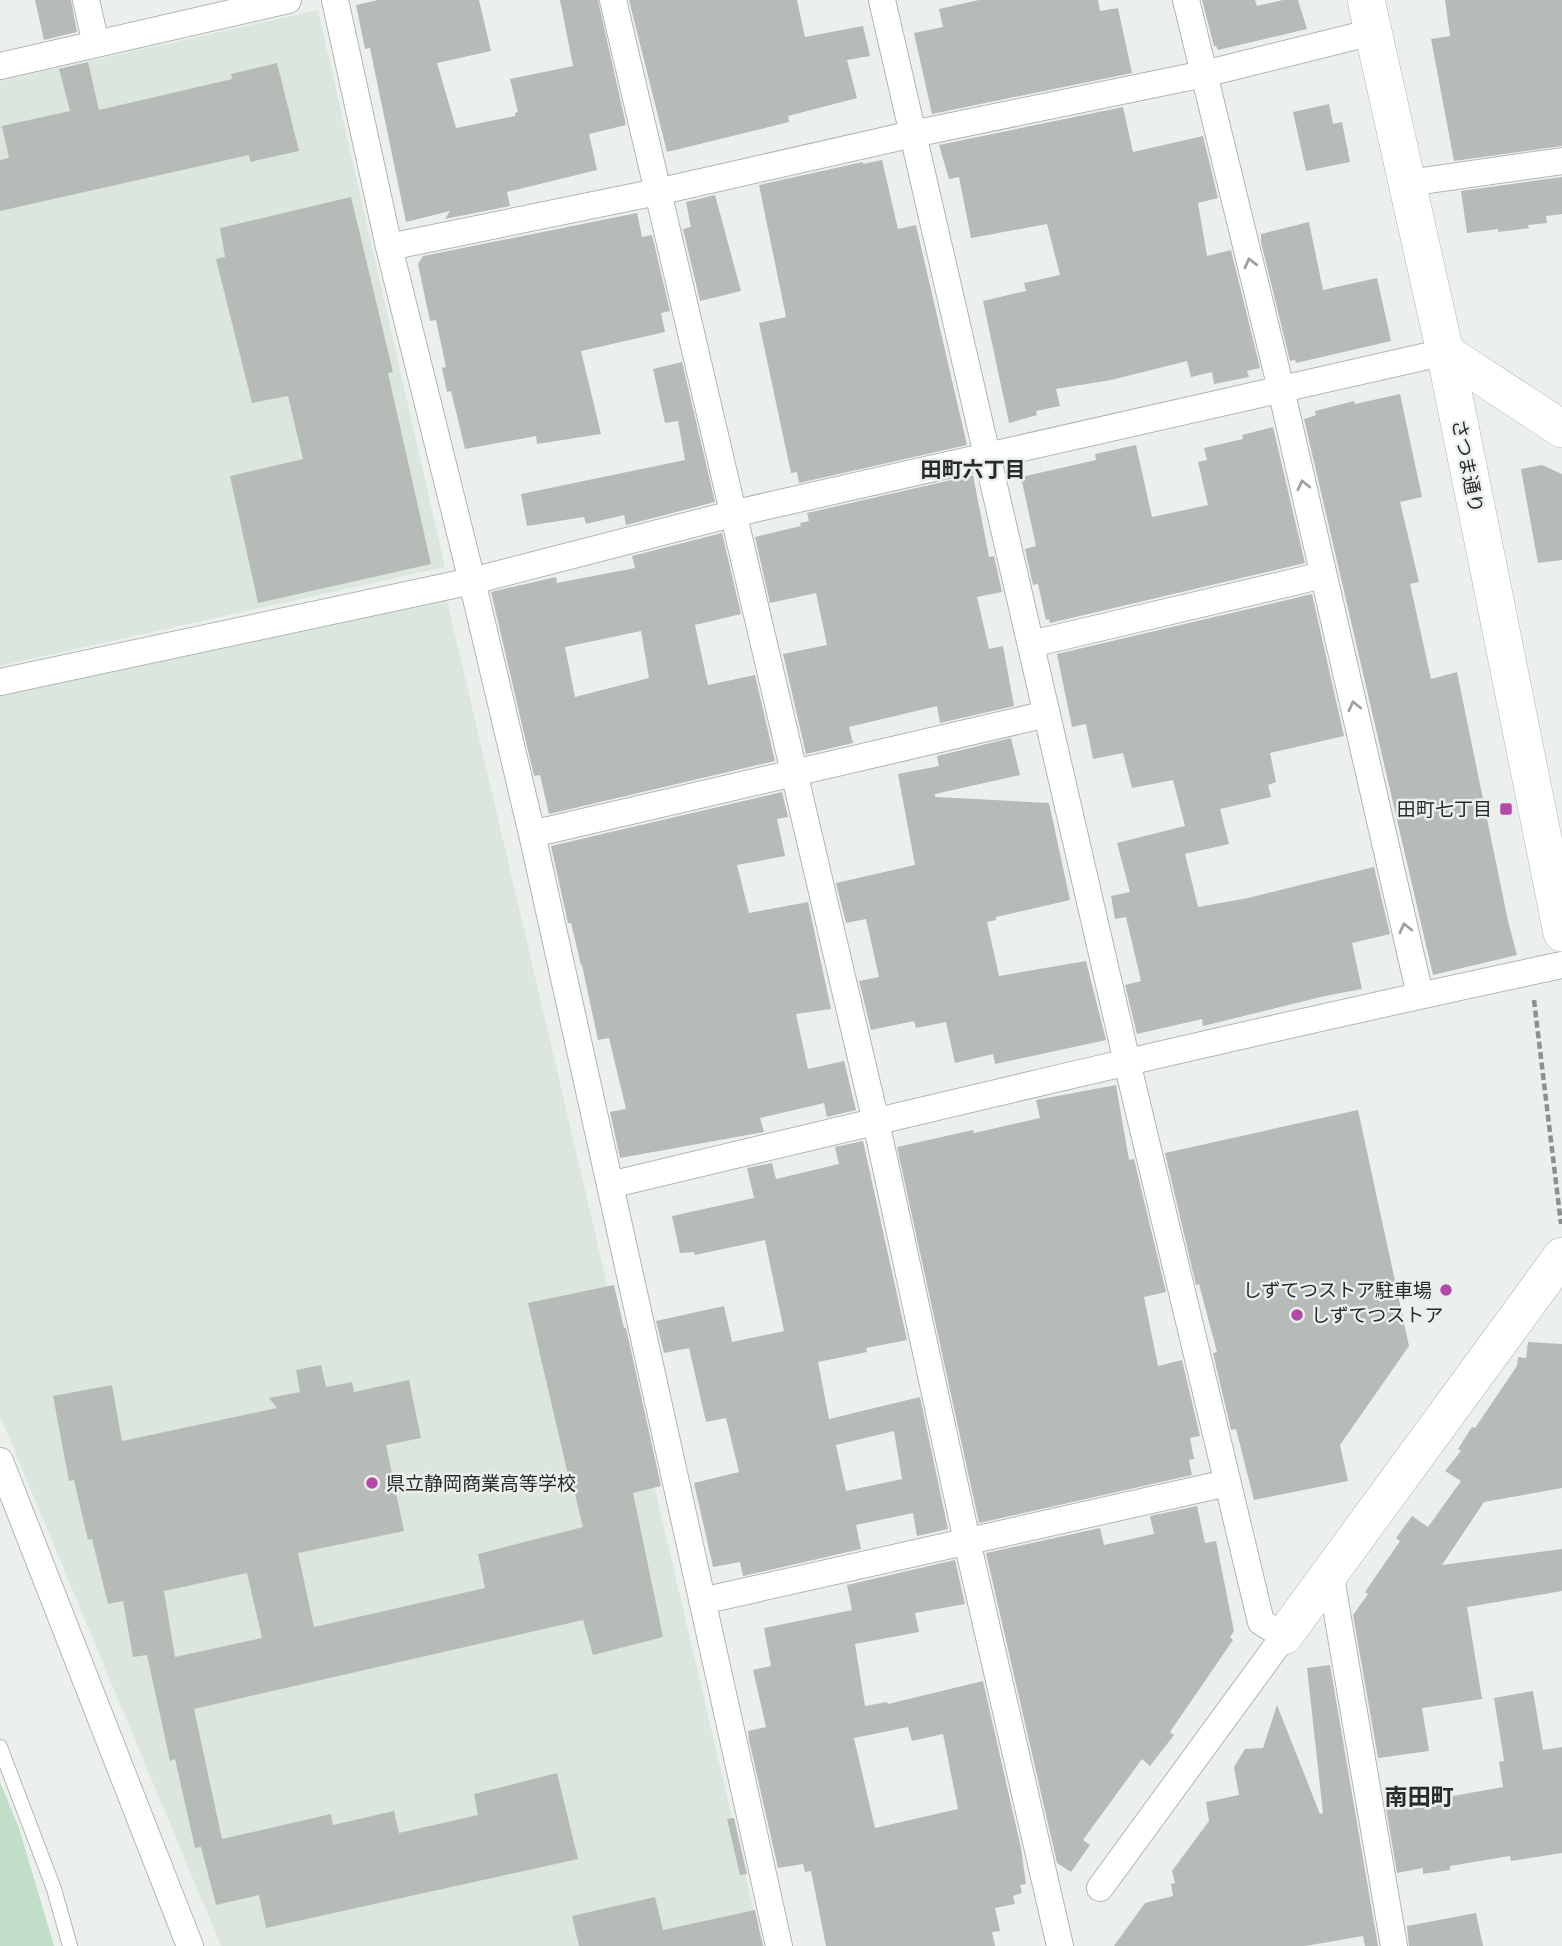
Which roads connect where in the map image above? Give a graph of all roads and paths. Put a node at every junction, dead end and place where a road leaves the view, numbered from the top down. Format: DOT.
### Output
graph roads {
  1 [pos="86,0"];
  2 [pos="288,0"];
  3 [pos="335,0"];
  4 [pos="613,0"];
  5 [pos="882,0"];
  6 [pos="1186,0"];
  7 [pos="1369,16"];
  8 [pos="96,44"];
  9 [pos="0,66"];
  10 [pos="1204,74"];
  11 [pos="913,134"];
  12 [pos="1562,162"];
  13 [pos="1408,183"];
  14 [pos="657,192"];
  15 [pos="389,247"];
  16 [pos="1444,352"];
  17 [pos="1281,389"];
  18 [pos="1562,429"];
  19 [pos="988,457"];
  20 [pos="732,514"];
  21 [pos="1324,575"];
  22 [pos="472,581"];
  23 [pos="1031,644"];
  24 [pos="0,682"];
  25 [pos="1047,714"];
  26 [pos="794,773"];
  27 [pos="532,834"];
  28 [pos="1562,933"];
  29 [pos="1562,965"];
  30 [pos="1527,972"];
  31 [pos="1420,995"];
  32 [pos="1126,1062"];
  33 [pos="876,1122"];
  34 [pos="610,1185"];
  35 [pos="1562,1234"];
  36 [pos="1562,1256"];
  37 [pos="0,1461"];
  38 [pos="1227,1483"];
  39 [pos="967,1541"];
  40 [pos="1330,1572"];
  41 [pos="702,1601"];
  42 [pos="1284,1636"];
  43 [pos="0,1747"];
  44 [pos="1100,1888"];
  45 [pos="1057,1942"];
  46 [pos="70,1946"];
  47 [pos="190,1946"];
  48 [pos="779,1946"];
  49 [pos="1394,1946"];
  1 -- 8 [label="street"];
  2 -- 8 [label="street"];
  3 -- 15 [label="street"];
  4 -- 14 [label="street"];
  5 -- 11 [label="street"];
  6 -- 10 [label="street"];
  7 -- 10 [label="street"];
  7 -- 13 [label="main road, さつま通り"];
  8 -- 9 [label="street"];
  10 -- 11 [label="street"];
  17 -- 10 [label="street, one-way"];
  11 -- 14 [label="street"];
  11 -- 19 [label="street"];
  12 -- 13 [label="street"];
  13 -- 16 [label="main road, さつま通り"];
  14 -- 15 [label="street"];
  14 -- 20 [label="street"];
  15 -- 22 [label="street"];
  16 -- 17 [label="street"];
  16 -- 18 [label="main road"];
  16 -- 28 [label="main road, さつま通り"];
  17 -- 19 [label="street"];
  21 -- 17 [label="street, one-way"];
  19 -- 20 [label="street"];
  19 -- 23 [label="street"];
  20 -- 22 [label="street"];
  20 -- 26 [label="street"];
  21 -- 23 [label="street"];
  31 -- 21 [label="street, one-way"];
  22 -- 24 [label="street"];
  22 -- 27 [label="street"];
  23 -- 25 [label="street"];
  25 -- 26 [label="street"];
  25 -- 32 [label="street"];
  26 -- 27 [label="street"];
  26 -- 33 [label="street"];
  27 -- 34 [label="street"];
  29 -- 30 [label="street"];
  30 -- 31 [label="street"];
  30 -- 35 [label="path"];
  31 -- 32 [label="street"];
  32 -- 33 [label="street"];
  32 -- 38 [label="street"];
  33 -- 34 [label="street"];
  33 -- 39 [label="street"];
  34 -- 41 [label="street"];
  36 -- 40 [label="main road"];
  37 -- 47 [label="street"];
  38 -- 39 [label="street"];
  38 -- 42 [label="street"];
  39 -- 41 [label="street"];
  39 -- 45 [label="street"];
  40 -- 42 [label="main road"];
  40 -- 49 [label="street"];
  41 -- 48 [label="street"];
  42 -- 44 [label="street"];
  43 -- 46 [label="lane"];
}
